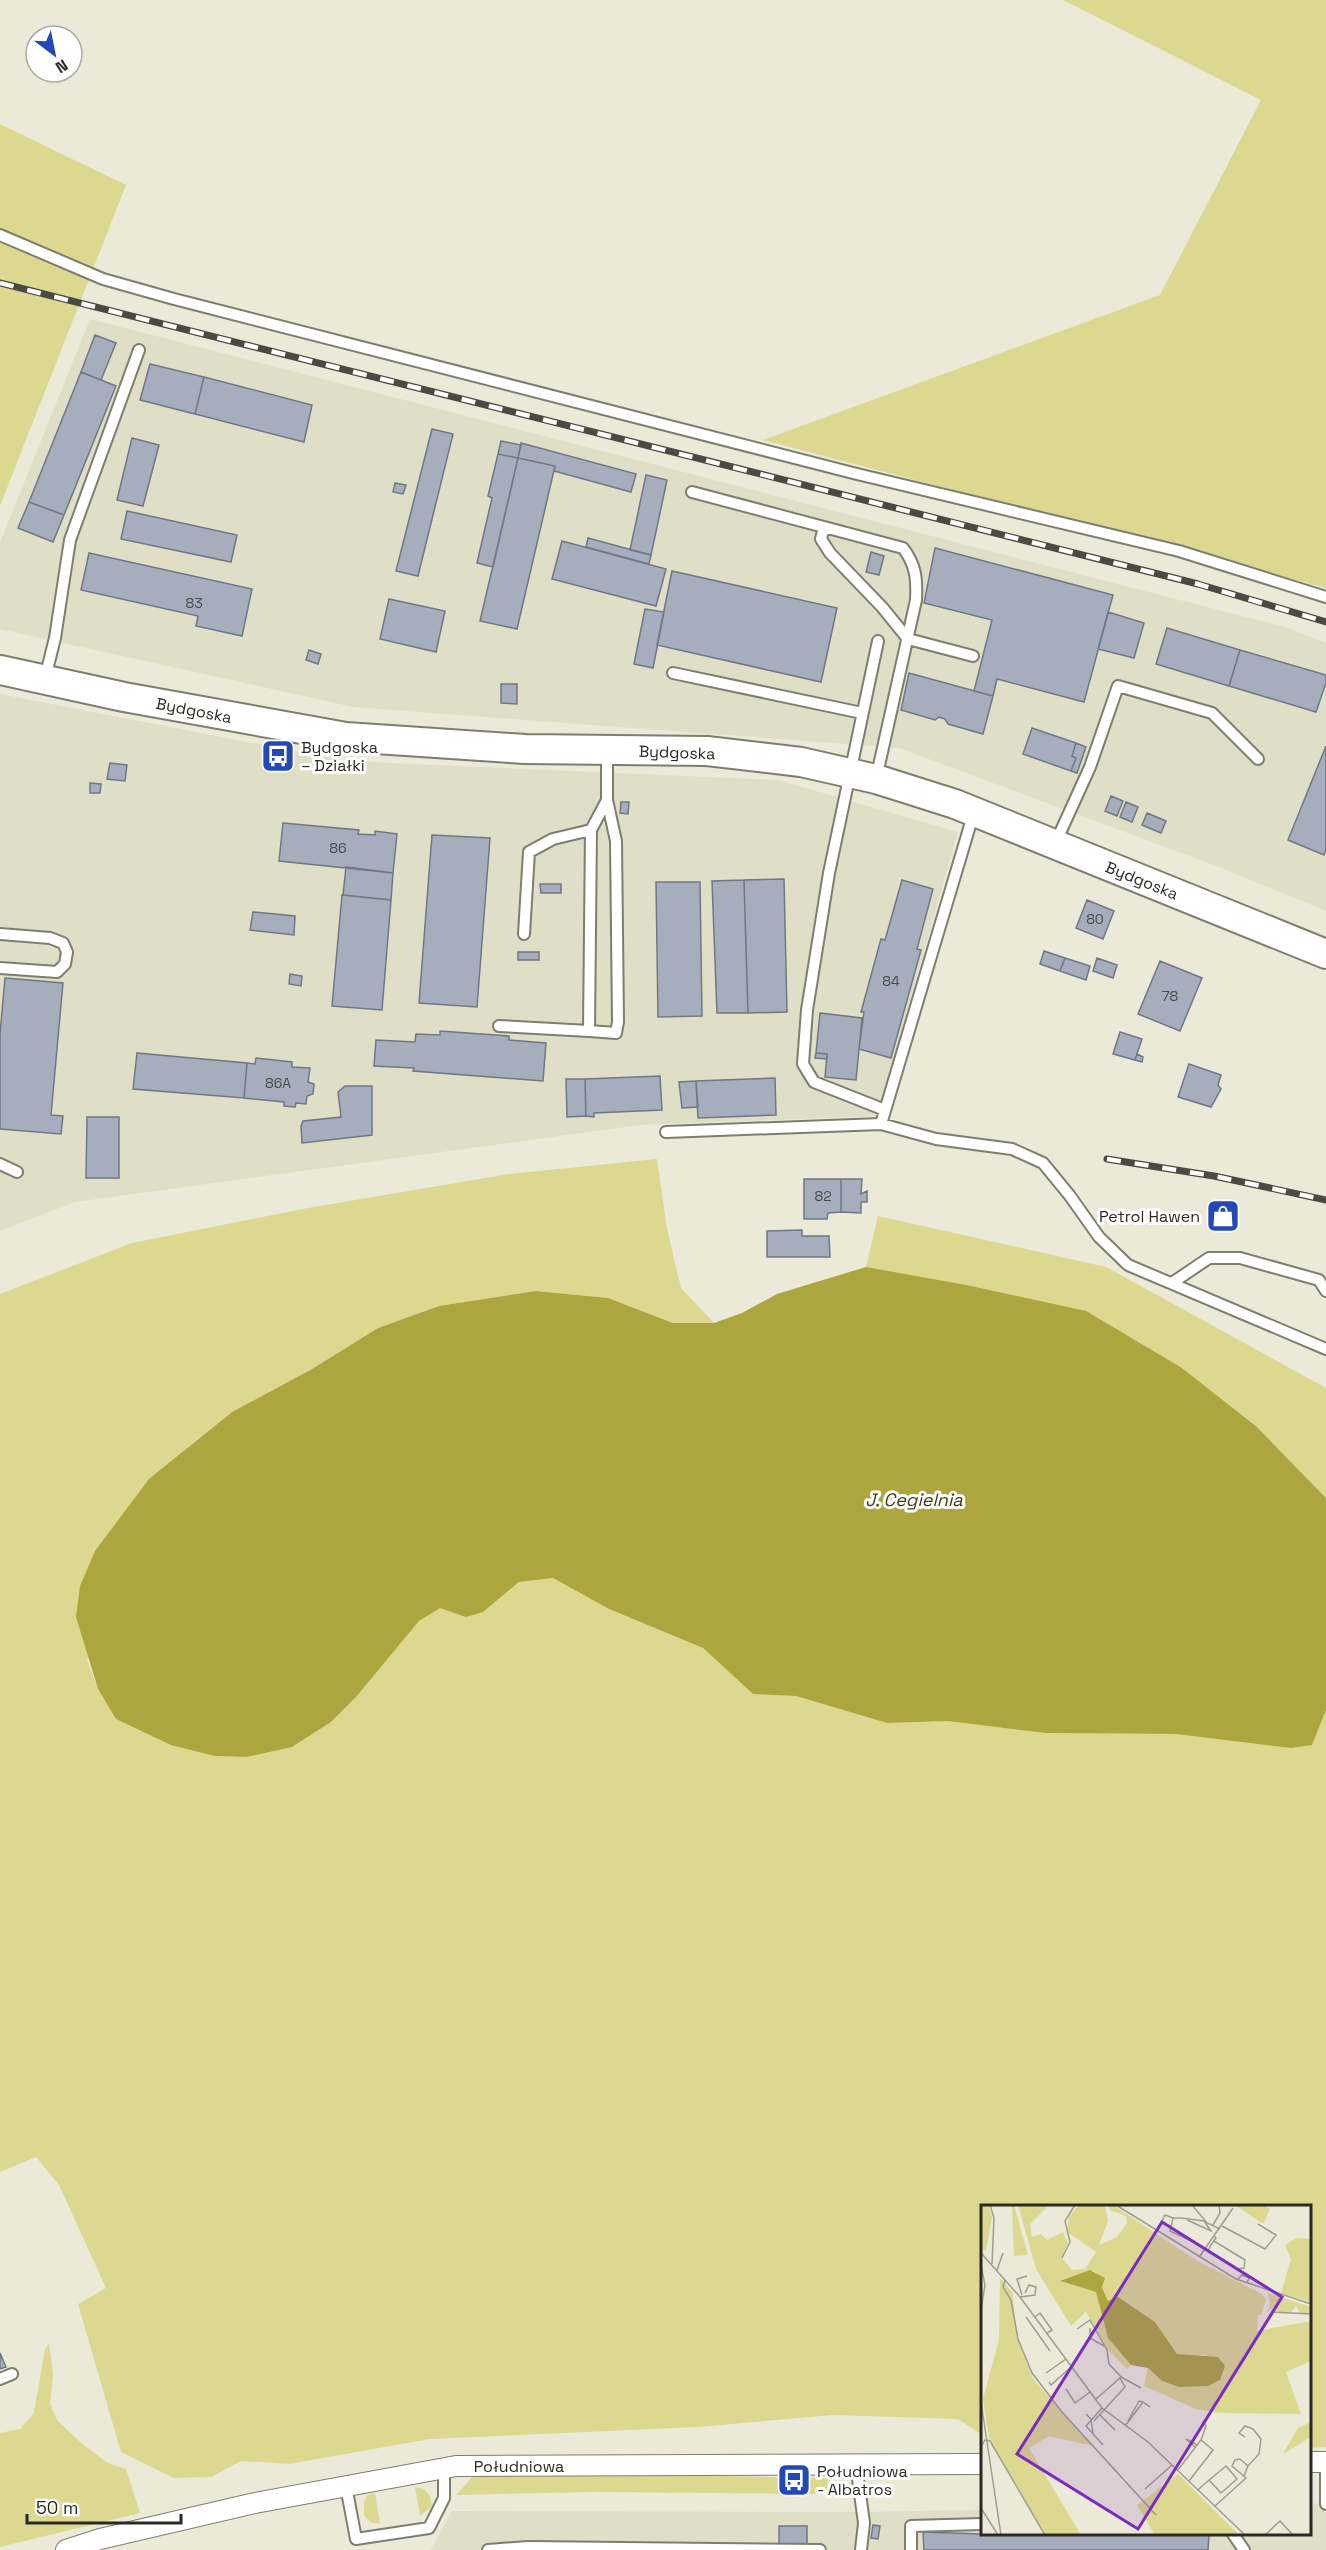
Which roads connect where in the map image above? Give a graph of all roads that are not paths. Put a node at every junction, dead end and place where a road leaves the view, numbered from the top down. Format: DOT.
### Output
graph roads {
  1 [pos="0,235"];
  2 [pos="139,350"];
  3 [pos="692,492"];
  4 [pos="824,527"];
  5 [pos="1326,597"];
  6 [pos="908,639"];
  7 [pos="878,640"];
  8 [pos="973,656"];
  9 [pos="0,670"];
  10 [pos="673,673"];
  11 [pos="45,679"];
  12 [pos="862,713"];
  13 [pos="607,750"];
  14 [pos="1258,759"];
  15 [pos="862,776"];
  16 [pos="608,800"];
  17 [pos="974,812"];
  18 [pos="591,830"];
  19 [pos="1055,845"];
  20 [pos="0,934"];
  21 [pos="524,934"];
  22 [pos="1326,954"];
  23 [pos="0,968"];
  24 [pos="499,1026"];
  25 [pos="589,1031"];
  26 [pos="885,1110"];
  27 [pos="881,1124"];
  28 [pos="666,1132"];
  29 [pos="0,1164"];
  30 [pos="17,1172"];
  31 [pos="1172,1283"];
  32 [pos="1326,1291"];
  33 [pos="1326,1349"];
  34 [pos="12,2374"];
  35 [pos="0,2379"];
  36 [pos="1326,2462"];
  37 [pos="1311,2463"];
  38 [pos="856,2464"];
  39 [pos="981,2464"];
  40 [pos="444,2468"];
  41 [pos="346,2486"];
  42 [pos="1326,2504"];
  43 [pos="981,2524"];
  44 [pos="1234,2535"];
  45 [pos="911,2549"];
  46 [pos="66,2550"];
  47 [pos="488,2550"];
  48 [pos="820,2550"];
  49 [pos="861,2550"];
  50 [pos="1244,2550"];
  1 -- 5 [label="lane"];
  2 -- 11 [label="lane"];
  3 -- 4 [label="lane"];
  4 -- 6 [label="lane"];
  4 -- 6 [label="lane"];
  6 -- 8 [label="lane"];
  6 -- 15 [label="lane"];
  7 -- 12 [label="lane"];
  9 -- 11 [label="street, Bydgoska"];
  10 -- 12 [label="lane"];
  11 -- 13 [label="street, Bydgoska"];
  12 -- 15 [label="lane"];
  13 -- 15 [label="street, Bydgoska"];
  13 -- 16 [label="lane"];
  14 -- 19 [label="lane"];
  15 -- 17 [label="street, Bydgoska"];
  15 -- 26 [label="lane"];
  16 -- 18 [label="lane"];
  16 -- 25 [label="lane"];
  17 -- 19 [label="street, Bydgoska"];
  17 -- 26 [label="lane"];
  18 -- 21 [label="lane"];
  18 -- 25 [label="lane"];
  19 -- 22 [label="street, Bydgoska"];
  20 -- 23 [label="lane"];
  24 -- 25 [label="lane"];
  26 -- 27 [label="lane"];
  27 -- 28 [label="lane"];
  27 -- 31 [label="lane"];
  29 -- 30 [label="lane"];
  31 -- 32 [label="lane"];
  31 -- 33 [label="lane"];
  34 -- 35 [label="lane"];
  36 -- 37 [label="street"];
  36 -- 42 [label="lane"];
  38 -- 39 [label="street, Południowa"];
  38 -- 40 [label="street, Południowa"];
  38 -- 49 [label="lane"];
  40 -- 41 [label="street, Południowa"];
  40 -- 41 [label="lane"];
  41 -- 46 [label="street, Południowa"];
  43 -- 45 [label="lane"];
  44 -- 50 [label="lane"];
  47 -- 48 [label="lane"];
}
